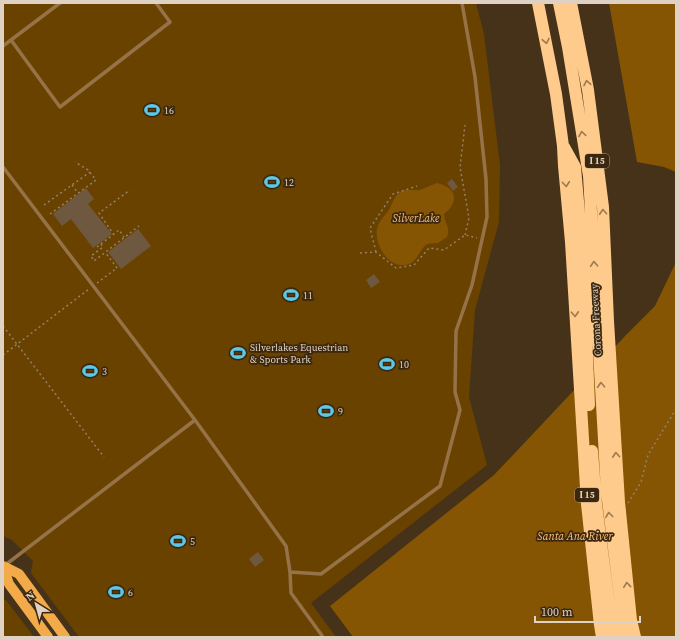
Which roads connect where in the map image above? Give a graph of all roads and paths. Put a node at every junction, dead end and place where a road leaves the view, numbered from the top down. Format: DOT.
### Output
graph roads {
  1 [pos="60,3"];
  2 [pos="156,3"];
  3 [pos="462,3"];
  4 [pos="538,3"];
  5 [pos="558,3"];
  6 [pos="571,3"];
  7 [pos="11,40"];
  8 [pos="3,46"];
  9 [pos="465,125"];
  10 [pos="75,162"];
  11 [pos="3,167"];
  12 [pos="90,172"];
  13 [pos="72,185"];
  14 [pos="417,186"];
  15 [pos="130,190"];
  16 [pos="78,193"];
  17 [pos="44,205"];
  18 [pos="50,214"];
  19 [pos="139,226"];
  20 [pos="114,235"];
  21 [pos="465,235"];
  22 [pos="124,237"];
  23 [pos="482,239"];
  24 [pos="101,244"];
  25 [pos="97,247"];
  26 [pos="105,252"];
  27 [pos="376,252"];
  28 [pos="360,253"];
  29 [pos="94,286"];
  30 [pos="3,326"];
  31 [pos="17,344"];
  32 [pos="582,349"];
  33 [pos="3,355"];
  34 [pos="676,409"];
  35 [pos="195,420"];
  36 [pos="104,457"];
  37 [pos="627,505"];
  38 [pos="3,566"];
  39 [pos="290,572"];
  40 [pos="48,637"];
  41 [pos="65,637"];
  42 [pos="323,637"];
  43 [pos="602,637"];
  44 [pos="613,637"];
  45 [pos="625,637"];
  46 [pos="635,637"];
  1 -- 7 [label="lane"];
  2 -- 7 [label="lane"];
  3 -- 23 [label="lane"];
  4 -- 32 [label="highway, Corona Freeway / I 15, one-way"];
  45 -- 5 [label="highway, one-way"];
  46 -- 6 [label="highway, Corona Freeway / I 15, one-way"];
  7 -- 8 [label="lane"];
  9 -- 21 [label="path"];
  10 -- 12 [label="path"];
  11 -- 29 [label="lane"];
  12 -- 13 [label="path"];
  12 -- 16 [label="path"];
  13 -- 16 [label="path"];
  13 -- 17 [label="path"];
  14 -- 27 [label="path"];
  15 -- 20 [label="path"];
  16 -- 18 [label="path"];
  19 -- 22 [label="path"];
  20 -- 22 [label="path"];
  20 -- 24 [label="path"];
  21 -- 23 [label="path"];
  21 -- 27 [label="path"];
  22 -- 26 [label="path"];
  23 -- 39 [label="lane"];
  24 -- 25 [label="path"];
  24 -- 26 [label="path"];
  26 -- 29 [label="path"];
  27 -- 28 [label="path"];
  29 -- 31 [label="path"];
  29 -- 35 [label="lane"];
  30 -- 31 [label="path"];
  31 -- 33 [label="path"];
  31 -- 36 [label="path"];
  32 -- 43 [label="highway, Corona Freeway / I 15"];
  32 -- 44 [label="highway"];
  34 -- 37 [label="path"];
  35 -- 38 [label="lane"];
  35 -- 39 [label="lane"];
  38 -- 40 [label="main road"];
  38 -- 41 [label="main road"];
  39 -- 42 [label="lane"];
}
